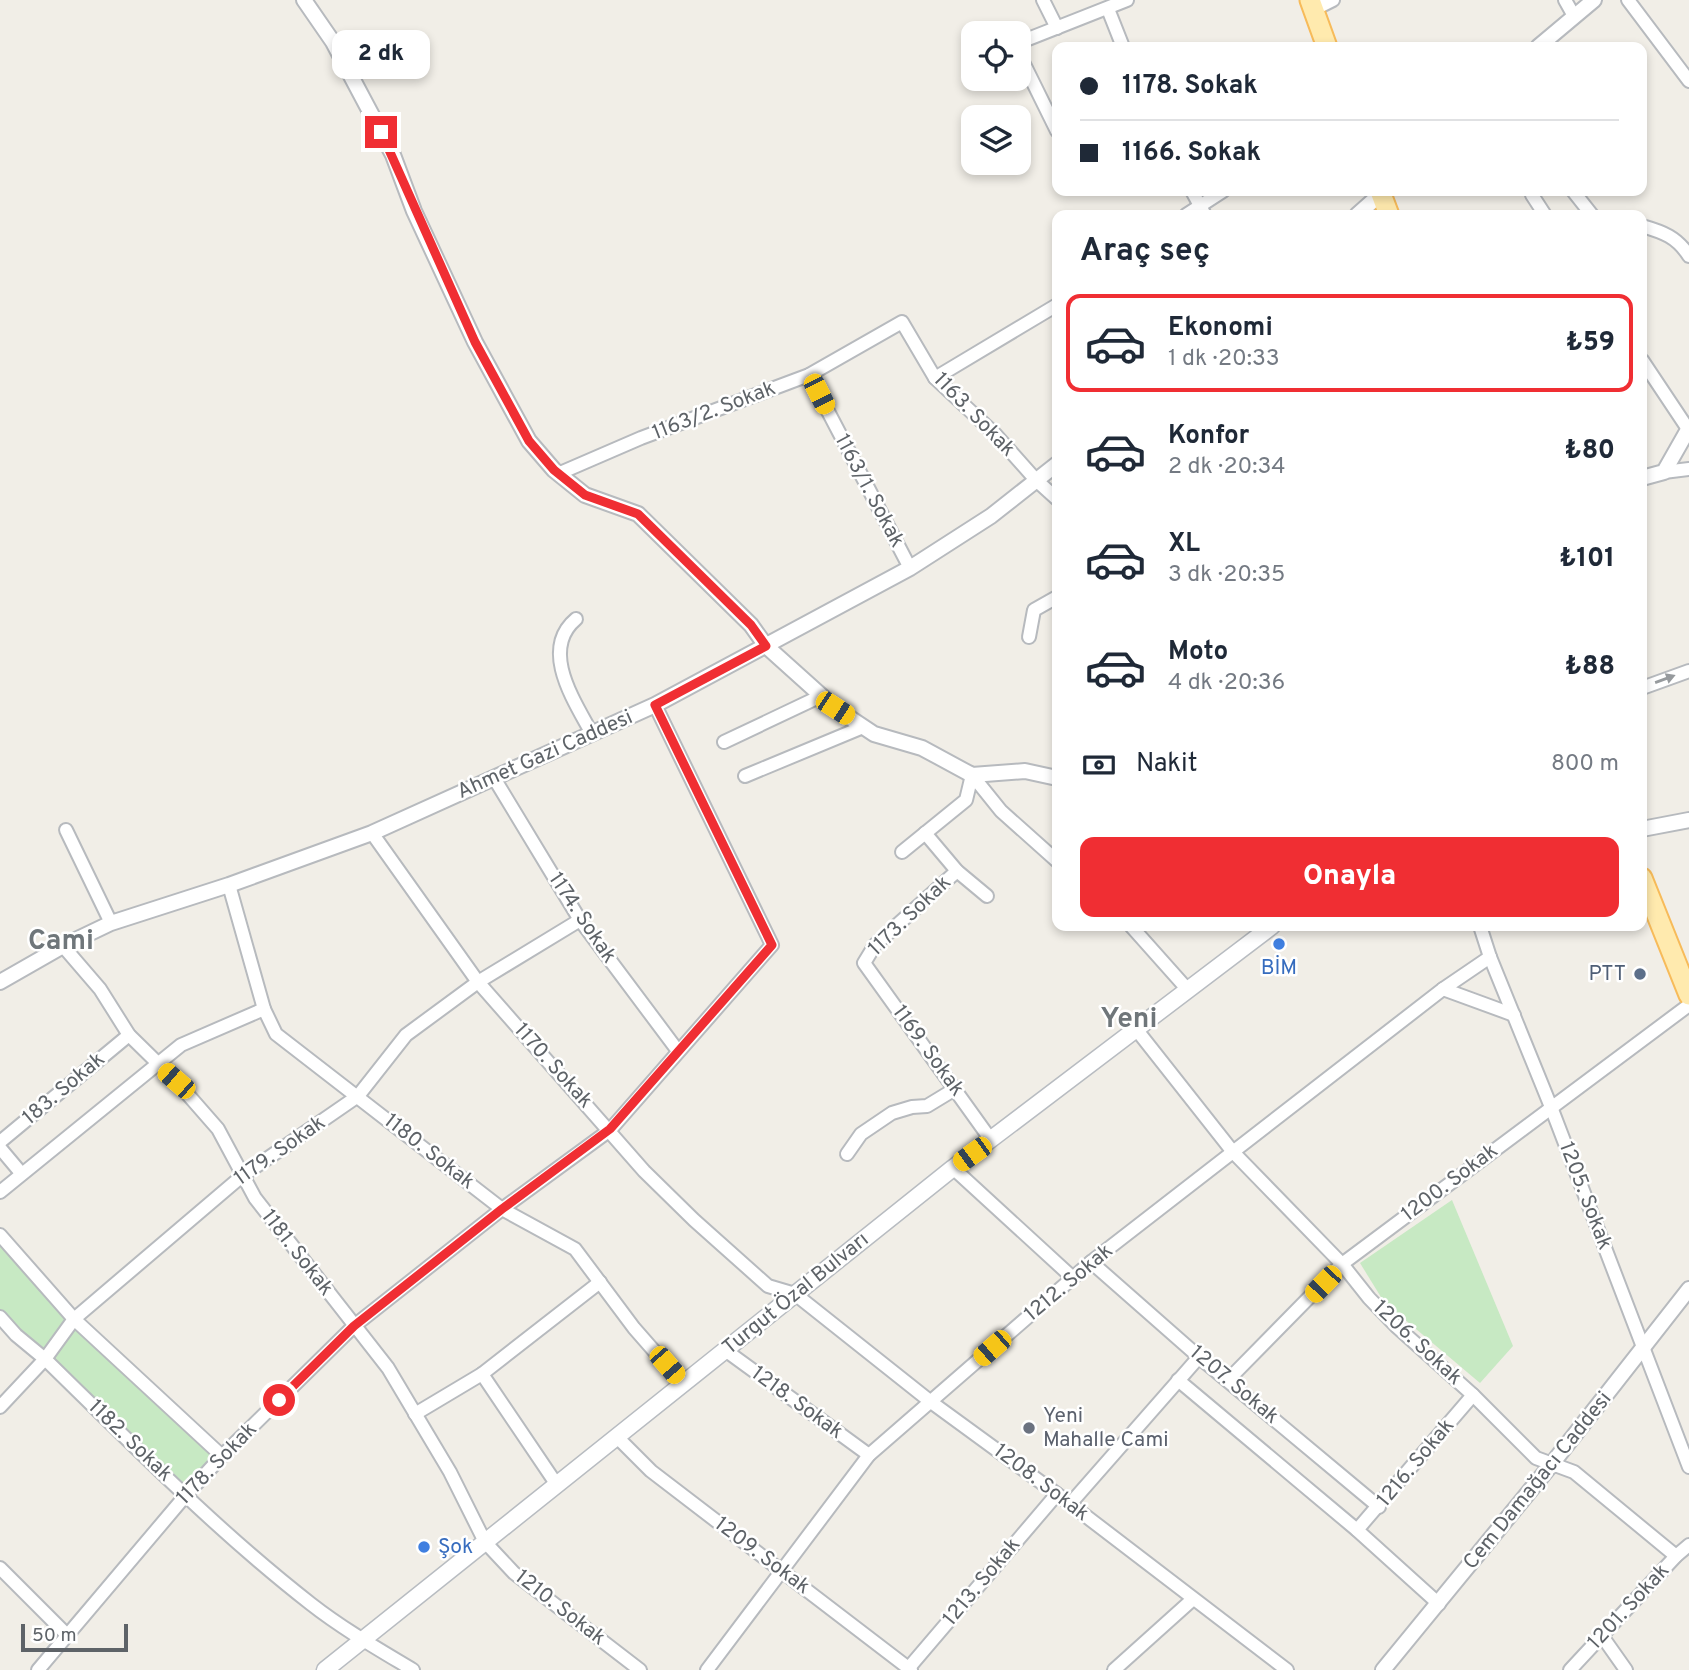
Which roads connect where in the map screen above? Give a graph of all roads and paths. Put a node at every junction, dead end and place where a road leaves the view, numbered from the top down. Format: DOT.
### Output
graph roads {
  1 [pos="304,0"];
  2 [pos="1043,0"];
  3 [pos="1127,0"];
  4 [pos="1333,0"];
  5 [pos="1565,0"];
  6 [pos="1594,0"];
  7 [pos="1628,0"];
  8 [pos="1311,5"];
  9 [pos="1108,9"];
  10 [pos="1574,16"];
  11 [pos="1057,28"];
  12 [pos="1031,38"];
  13 [pos="1121,42"];
  14 [pos="1325,42"];
  15 [pos="1544,42"];
  16 [pos="1031,78"];
  17 [pos="1689,80"];
  18 [pos="1052,121"];
  19 [pos="1218,196"];
  20 [pos="1377,196"];
  21 [pos="1577,196"];
  22 [pos="1203,210"];
  23 [pos="1362,210"];
  24 [pos="1588,210"];
  25 [pos="1647,227"];
  26 [pos="1689,256"];
  27 [pos="1052,308"];
  28 [pos="902,322"];
  29 [pos="1647,366"];
  30 [pos="809,375"];
  31 [pos="935,378"];
  32 [pos="1689,429"];
  33 [pos="1052,468"];
  34 [pos="1689,469"];
  35 [pos="1664,472"];
  36 [pos="559,473"];
  37 [pos="1647,477"];
  38 [pos="1036,480"];
  39 [pos="1052,494"];
  40 [pos="910,568"];
  41 [pos="1052,600"];
  42 [pos="576,619"];
  43 [pos="1029,637"];
  44 [pos="766,646"];
  45 [pos="1689,671"];
  46 [pos="1647,686"];
  47 [pos="821,696"];
  48 [pos="655,705"];
  49 [pos="863,727"];
  50 [pos="592,734"];
  51 [pos="724,742"];
  52 [pos="972,775"];
  53 [pos="745,776"];
  54 [pos="1052,777"];
  55 [pos="494,778"];
  56 [pos="1689,820"];
  57 [pos="1647,828"];
  58 [pos="65,830"];
  59 [pos="372,833"];
  60 [pos="925,833"];
  61 [pos="902,852"];
  62 [pos="1052,856"];
  63 [pos="957,871"];
  64 [pos="229,885"];
  65 [pos="1647,890"];
  66 [pos="987,896"];
  67 [pos="580,920"];
  68 [pos="111,923"];
  69 [pos="1135,931"];
  70 [pos="1265,931"];
  71 [pos="1482,931"];
  72 [pos="63,946"];
  73 [pos="1490,957"];
  74 [pos="864,963"];
  75 [pos="0,982"];
  76 [pos="478,982"];
  77 [pos="1443,989"];
  78 [pos="1188,990"];
  79 [pos="1689,995"];
  80 [pos="1689,1005"];
  81 [pos="264,1009"];
  82 [pos="1514,1015"];
  83 [pos="1136,1029"];
  84 [pos="129,1035"];
  85 [pos="678,1051"];
  86 [pos="157,1064"];
  87 [pos="955,1089"];
  88 [pos="358,1096"];
  89 [pos="1551,1107"];
  90 [pos="610,1129"];
  91 [pos="991,1140"];
  92 [pos="0,1142"];
  93 [pos="0,1148"];
  94 [pos="1233,1152"];
  95 [pos="847,1154"];
  96 [pos="953,1168"];
  97 [pos="21,1173"];
  98 [pos="243,1176"];
  99 [pos="0,1192"];
  100 [pos="502,1209"];
  101 [pos="0,1235"];
  102 [pos="1091,1262"];
  103 [pos="1342,1264"];
  104 [pos="1073,1278"];
  105 [pos="600,1282"];
  106 [pos="1689,1289"];
  107 [pos="795,1294"];
  108 [pos="0,1317"];
  109 [pos="74,1319"];
  110 [pos="354,1326"];
  111 [pos="1643,1348"];
  112 [pos="725,1350"];
  113 [pos="1199,1357"];
  114 [pos="45,1359"];
  115 [pos="482,1374"];
  116 [pos="1178,1380"];
  117 [pos="1228,1380"];
  118 [pos="683,1384"];
  119 [pos="1473,1395"];
  120 [pos="931,1402"];
  121 [pos="0,1407"];
  122 [pos="415,1414"];
  123 [pos="617,1437"];
  124 [pos="869,1455"];
  125 [pos="222,1456"];
  126 [pos="1551,1465"];
  127 [pos="1689,1467"];
  128 [pos="557,1485"];
  129 [pos="1057,1493"];
  130 [pos="186,1495"];
  131 [pos="1070,1504"];
  132 [pos="1380,1507"];
  133 [pos="1357,1530"];
  134 [pos="485,1542"];
  135 [pos="1689,1545"];
  136 [pos="1676,1556"];
  137 [pos="0,1568"];
  138 [pos="783,1571"];
  139 [pos="1193,1599"];
  140 [pos="1439,1604"];
  141 [pos="67,1634"];
  142 [pos="1602,1636"];
  143 [pos="363,1640"];
  144 [pos="909,1669"];
  145 [pos="38,1670"];
  146 [pos="326,1670"];
  147 [pos="413,1670"];
  148 [pos="640,1670"];
  149 [pos="707,1670"];
  150 [pos="1114,1670"];
  151 [pos="1287,1670"];
  152 [pos="1383,1670"];
  153 [pos="1570,1670"];
  154 [pos="1626,1670"];
  1 -- 36 [label="street"];
  2 -- 11 [label="street"];
  3 -- 9 [label="street"];
  4 -- 8 [label="street"];
  5 -- 10 [label="street"];
  6 -- 10 [label="street"];
  7 -- 17 [label="street"];
  8 -- 14 [label="main road"];
  9 -- 11 [label="street"];
  9 -- 13 [label="street"];
  10 -- 15 [label="street"];
  11 -- 12 [label="street"];
  16 -- 18 [label="street"];
  19 -- 22 [label="street"];
  20 -- 23 [label="street"];
  21 -- 24 [label="street"];
  25 -- 26 [label="street"];
  27 -- 31 [label="street"];
  28 -- 30 [label="street, 1163/2. Sokak"];
  28 -- 31 [label="street, 1163. Sokak"];
  29 -- 32 [label="street"];
  30 -- 36 [label="street, 1163/2. Sokak"];
  30 -- 40 [label="street, 1163/1. Sokak"];
  31 -- 38 [label="street, 1163. Sokak"];
  32 -- 35 [label="street"];
  33 -- 38 [label="street, Ahmet Gazi Caddesi"];
  34 -- 35 [label="street"];
  35 -- 37 [label="street"];
  36 -- 44 [label="street"];
  38 -- 39 [label="street, 1163. Sokak"];
  38 -- 40 [label="street, Ahmet Gazi Caddesi"];
  40 -- 44 [label="street, Ahmet Gazi Caddesi"];
  41 -- 43 [label="street"];
  42 -- 50 [label="street"];
  44 -- 47 [label="street"];
  44 -- 48 [label="street, Ahmet Gazi Caddesi"];
  46 -- 45 [label="street, one-way"];
  47 -- 49 [label="street"];
  47 -- 51 [label="street"];
  48 -- 50 [label="street, Ahmet Gazi Caddesi"];
  48 -- 85 [label="street, 1178. Sokak"];
  49 -- 52 [label="street"];
  49 -- 53 [label="street"];
  50 -- 55 [label="street, Ahmet Gazi Caddesi"];
  52 -- 54 [label="street"];
  52 -- 60 [label="street"];
  52 -- 62 [label="street"];
  55 -- 59 [label="street, Ahmet Gazi Caddesi"];
  55 -- 67 [label="street, 1174. Sokak"];
  56 -- 57 [label="street"];
  58 -- 68 [label="street"];
  59 -- 64 [label="street, Ahmet Gazi Caddesi"];
  59 -- 76 [label="street, 1170. Sokak"];
  60 -- 61 [label="street"];
  60 -- 63 [label="street"];
  63 -- 66 [label="street"];
  63 -- 74 [label="street, 1173. Sokak"];
  64 -- 68 [label="street, Ahmet Gazi Caddesi"];
  64 -- 81 [label="street, 1180. Sokak"];
  65 -- 79 [label="main road"];
  67 -- 76 [label="street, 1179. Sokak"];
  67 -- 85 [label="street, 1174. Sokak"];
  68 -- 72 [label="street, Ahmet Gazi Caddesi"];
  69 -- 78 [label="street"];
  70 -- 78 [label="main road, Turgut Özal Bulvarı"];
  71 -- 73 [label="street, 1205. Sokak"];
  72 -- 75 [label="street, Ahmet Gazi Caddesi"];
  72 -- 84 [label="street, 1181. Sokak"];
  73 -- 77 [label="street, 1212. Sokak"];
  73 -- 82 [label="street, 1205. Sokak"];
  74 -- 87 [label="street, 1169. Sokak"];
  76 -- 88 [label="street, 1179. Sokak"];
  76 -- 90 [label="street, 1170. Sokak"];
  77 -- 82 [label="street"];
  77 -- 94 [label="street, 1212. Sokak"];
  78 -- 83 [label="main road, Turgut Özal Bulvarı"];
  80 -- 89 [label="street, 1200. Sokak"];
  81 -- 86 [label="street"];
  81 -- 88 [label="street, 1180. Sokak"];
  82 -- 89 [label="street, 1205. Sokak"];
  83 -- 91 [label="main road, Turgut Özal Bulvarı"];
  83 -- 94 [label="street, 1206. Sokak"];
  84 -- 86 [label="street, 1181. Sokak"];
  84 -- 92 [label="street, 183. Sokak"];
  85 -- 90 [label="street, 1178. Sokak"];
  86 -- 97 [label="street"];
  86 -- 98 [label="street, 1181. Sokak"];
  87 -- 91 [label="street, 1169. Sokak"];
  87 -- 95 [label="street"];
  88 -- 98 [label="street, 1179. Sokak"];
  88 -- 100 [label="street, 1180. Sokak"];
  89 -- 103 [label="street, 1200. Sokak"];
  89 -- 111 [label="street, 1205. Sokak"];
  90 -- 100 [label="street, 1178. Sokak"];
  90 -- 107 [label="street, 1170. Sokak"];
  91 -- 96 [label="main road, Turgut Özal Bulvarı"];
  93 -- 97 [label="street"];
  94 -- 102 [label="street, 1212. Sokak"];
  94 -- 103 [label="street, 1206. Sokak"];
  96 -- 104 [label="street"];
  96 -- 107 [label="main road, Turgut Özal Bulvarı"];
  97 -- 99 [label="street"];
  98 -- 109 [label="street, 1179. Sokak"];
  98 -- 110 [label="street, 1181. Sokak"];
  100 -- 105 [label="street, 1180. Sokak"];
  100 -- 110 [label="street, 1178. Sokak"];
  101 -- 109 [label="street"];
  102 -- 104 [label="street, 1212. Sokak"];
  102 -- 113 [label="street, 1207. Sokak"];
  103 -- 117 [label="street, 1200. Sokak"];
  103 -- 119 [label="street, 1206. Sokak"];
  104 -- 120 [label="street, 1212. Sokak"];
  105 -- 115 [label="street"];
  105 -- 118 [label="street, 1180. Sokak"];
  106 -- 111 [label="street, Cem Damağacı Caddesi"];
  107 -- 112 [label="main road, Turgut Özal Bulvarı"];
  107 -- 120 [label="street, 1208. Sokak"];
  108 -- 114 [label="street, 1182. Sokak"];
  109 -- 114 [label="street, 1179. Sokak"];
  109 -- 125 [label="street"];
  110 -- 122 [label="street, 1181. Sokak"];
  110 -- 125 [label="street, 1178. Sokak"];
  111 -- 126 [label="street, Cem Damağacı Caddesi"];
  111 -- 127 [label="street, 1205. Sokak"];
  112 -- 118 [label="main road, Turgut Özal Bulvarı"];
  112 -- 124 [label="street, 1218. Sokak"];
  113 -- 116 [label="street"];
  113 -- 117 [label="street, 1207. Sokak"];
  114 -- 121 [label="street, 1179. Sokak"];
  114 -- 130 [label="street, 1182. Sokak"];
  115 -- 122 [label="street"];
  115 -- 128 [label="street"];
  116 -- 131 [label="street"];
  116 -- 133 [label="street, 1207. Sokak"];
  117 -- 132 [label="street, 1207. Sokak"];
  118 -- 123 [label="main road, Turgut Özal Bulvarı"];
  119 -- 126 [label="street, 1206. Sokak"];
  119 -- 132 [label="street, 1216. Sokak"];
  120 -- 124 [label="street, 1212. Sokak"];
  120 -- 129 [label="street, 1208. Sokak"];
  122 -- 134 [label="street, 1181. Sokak"];
  123 -- 128 [label="main road, Turgut Özal Bulvarı"];
  123 -- 138 [label="street, 1209. Sokak"];
  124 -- 138 [label="street, 1212. Sokak"];
  125 -- 130 [label="street, 1178. Sokak"];
  126 -- 136 [label="street, 1206. Sokak"];
  126 -- 140 [label="street, Cem Damağacı Caddesi"];
  128 -- 134 [label="main road, Turgut Özal Bulvarı"];
  129 -- 131 [label="street, 1208. Sokak"];
  129 -- 144 [label="street, 1213. Sokak"];
  130 -- 141 [label="street, 1178. Sokak"];
  130 -- 143 [label="street, 1182. Sokak"];
  131 -- 139 [label="street, 1208. Sokak"];
  132 -- 133 [label="street, 1216. Sokak"];
  133 -- 140 [label="street, 1207. Sokak"];
  134 -- 143 [label="main road, Turgut Özal Bulvarı"];
  134 -- 148 [label="street, 1210. Sokak"];
  135 -- 136 [label="street, 1201. Sokak"];
  136 -- 142 [label="street, 1201. Sokak"];
  137 -- 141 [label="street"];
  138 -- 144 [label="street, 1209. Sokak"];
  138 -- 149 [label="street, 1212. Sokak"];
  139 -- 150 [label="street"];
  139 -- 151 [label="street, 1208. Sokak"];
  140 -- 152 [label="street, Cem Damağacı Caddesi"];
  141 -- 145 [label="street, 1178. Sokak"];
  142 -- 153 [label="street, 1201. Sokak"];
  142 -- 154 [label="street"];
  143 -- 146 [label="main road, Turgut Özal Bulvarı"];
  143 -- 147 [label="street, 1182. Sokak"];
}
